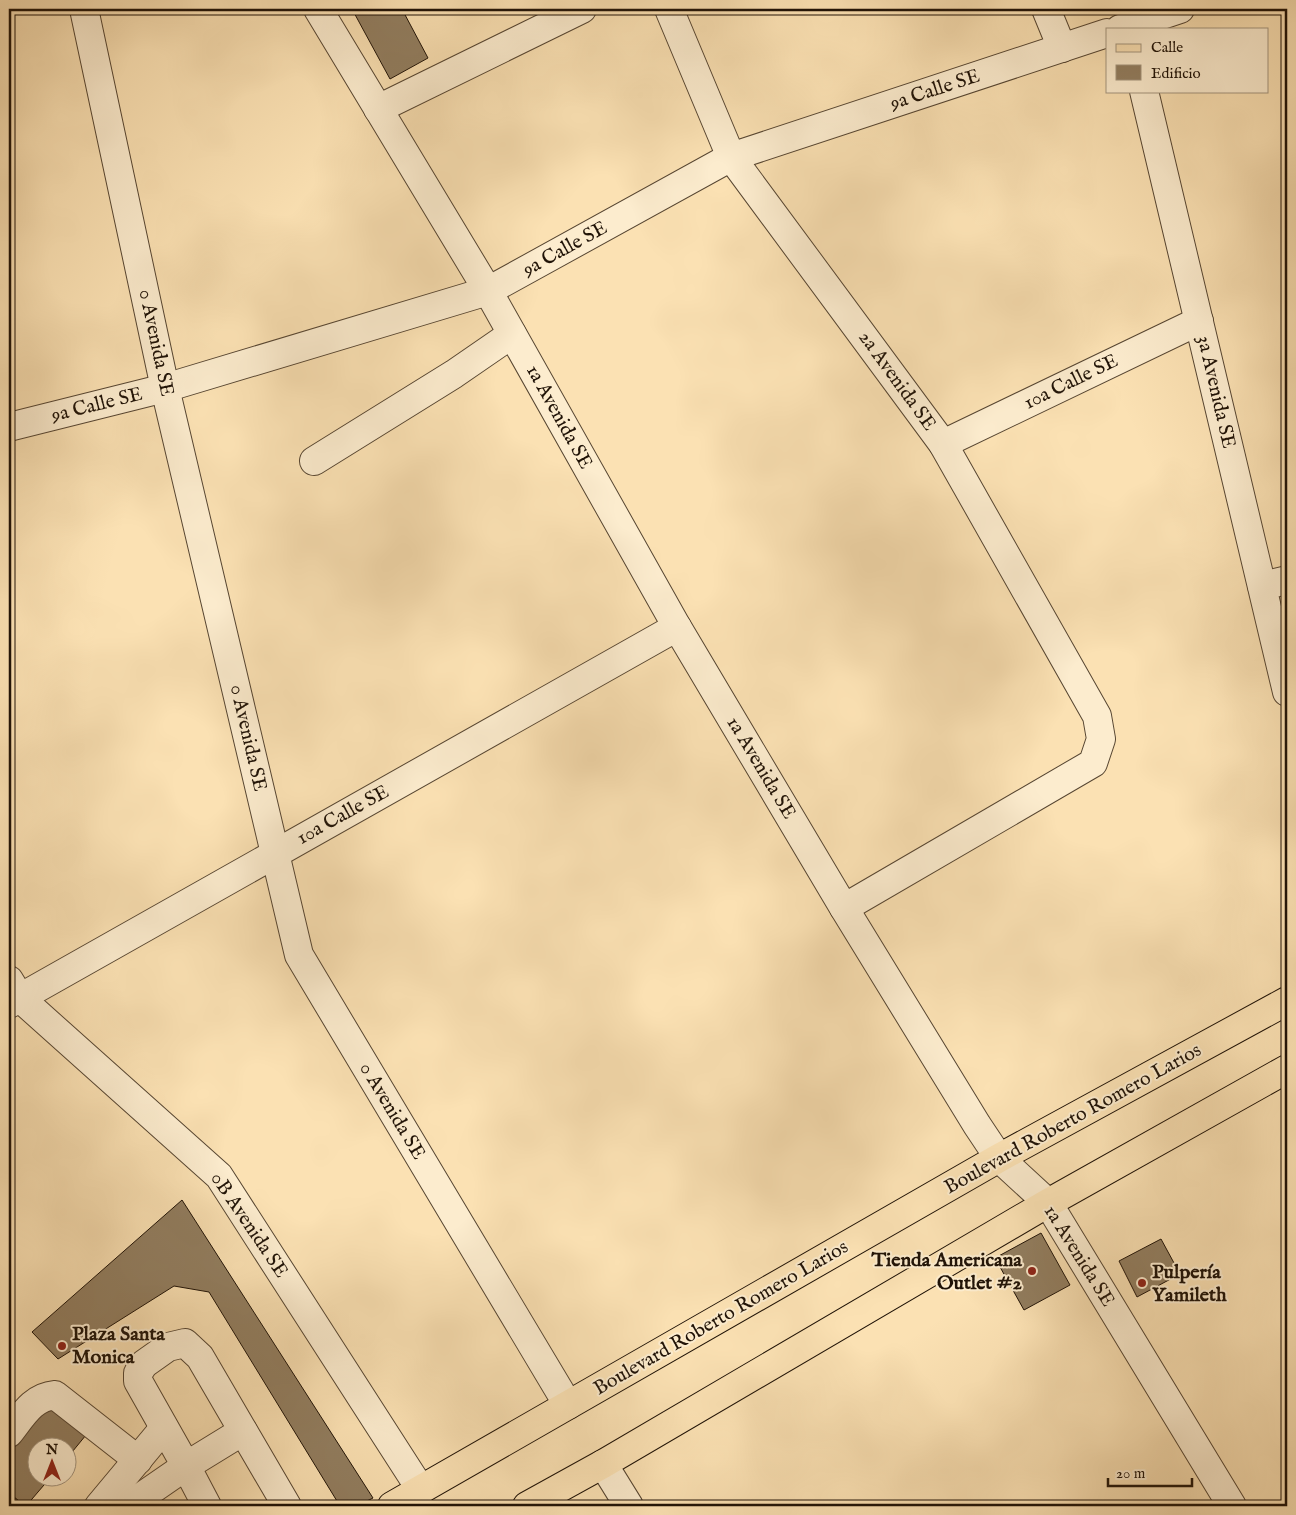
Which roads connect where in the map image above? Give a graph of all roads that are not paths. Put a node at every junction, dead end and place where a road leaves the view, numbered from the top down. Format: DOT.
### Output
graph roads {
  1 [pos="84,9"];
  2 [pos="318,9"];
  3 [pos="582,9"];
  4 [pos="670,9"];
  5 [pos="1046,9"];
  6 [pos="1180,9"];
  7 [pos="1124,28"];
  8 [pos="1106,34"];
  9 [pos="1062,48"];
  10 [pos="1144,92"];
  11 [pos="378,109"];
  12 [pos="731,157"];
  13 [pos="488,291"];
  14 [pos="1199,321"];
  15 [pos="512,334"];
  16 [pos="165,388"];
  17 [pos="9,426"];
  18 [pos="943,444"];
  19 [pos="314,461"];
  20 [pos="1275,583"];
  21 [pos="677,627"];
  22 [pos="1287,692"];
  23 [pos="275,853"];
  24 [pos="844,908"];
  25 [pos="12,994"];
  26 [pos="1287,1001"];
  27 [pos="1287,1068"];
  28 [pos="1000,1158"];
  29 [pos="1048,1203"];
  30 [pos="568,1405"];
  31 [pos="164,1428"];
  32 [pos="243,1430"];
  33 [pos="9,1433"];
  34 [pos="138,1460"];
  35 [pos="603,1464"];
  36 [pos="186,1466"];
  37 [pos="421,1490"];
  38 [pos="99,1506"];
  39 [pos="128,1506"];
  40 [pos="207,1506"];
  41 [pos="287,1506"];
  42 [pos="392,1506"];
  43 [pos="527,1506"];
  44 [pos="629,1506"];
  45 [pos="1232,1506"];
  1 -- 16 [label="street, 0 Avenida SE"];
  2 -- 11 [label="street, 1a Avenida SE"];
  3 -- 11 [label="street"];
  4 -- 12 [label="street, 2a Avenida SE"];
  5 -- 9 [label="street"];
  6 -- 7 [label="street, 9a Calle SE"];
  8 -- 9 [label="street, 9a Calle SE"];
  9 -- 12 [label="street, 9a Calle SE"];
  10 -- 14 [label="street, 3a Avenida SE"];
  11 -- 13 [label="street, 1a Avenida SE"];
  12 -- 13 [label="street, 9a Calle SE"];
  12 -- 18 [label="street, 2a Avenida SE"];
  13 -- 15 [label="street, 1a Avenida SE"];
  13 -- 16 [label="street, 9a Calle SE"];
  14 -- 18 [label="street, 10a Calle SE"];
  14 -- 20 [label="street, 3a Avenida SE"];
  15 -- 19 [label="street"];
  15 -- 21 [label="street, 1a Avenida SE"];
  16 -- 17 [label="street, 9a Calle SE"];
  16 -- 23 [label="street, 0 Avenida SE"];
  18 -- 24 [label="street, 2a Avenida SE"];
  20 -- 22 [label="street, 3a Avenida SE"];
  21 -- 23 [label="street, 10a Calle SE"];
  21 -- 24 [label="street, 1a Avenida SE"];
  23 -- 25 [label="street, 10a Calle SE"];
  23 -- 30 [label="street, 0 Avenida SE"];
  24 -- 28 [label="street, 1a Avenida SE"];
  25 -- 37 [label="street, 0B Avenida SE"];
  26 -- 28 [label="main road, Boulevard Roberto Romero Larios"];
  27 -- 29 [label="main road"];
  28 -- 29 [label="street, 1a Avenida SE"];
  28 -- 30 [label="main road, Boulevard Roberto Romero Larios"];
  29 -- 35 [label="main road"];
  29 -- 45 [label="street, 1a Avenida SE"];
  30 -- 37 [label="main road, Boulevard Roberto Romero Larios"];
  31 -- 32 [label="street"];
  31 -- 34 [label="street"];
  31 -- 36 [label="street"];
  32 -- 36 [label="street"];
  32 -- 41 [label="street"];
  33 -- 34 [label="street"];
  34 -- 38 [label="street"];
  35 -- 43 [label="main road"];
  35 -- 44 [label="street"];
  36 -- 39 [label="street"];
  36 -- 40 [label="street"];
  37 -- 42 [label="main road, Boulevard Roberto Romero Larios"];
}
